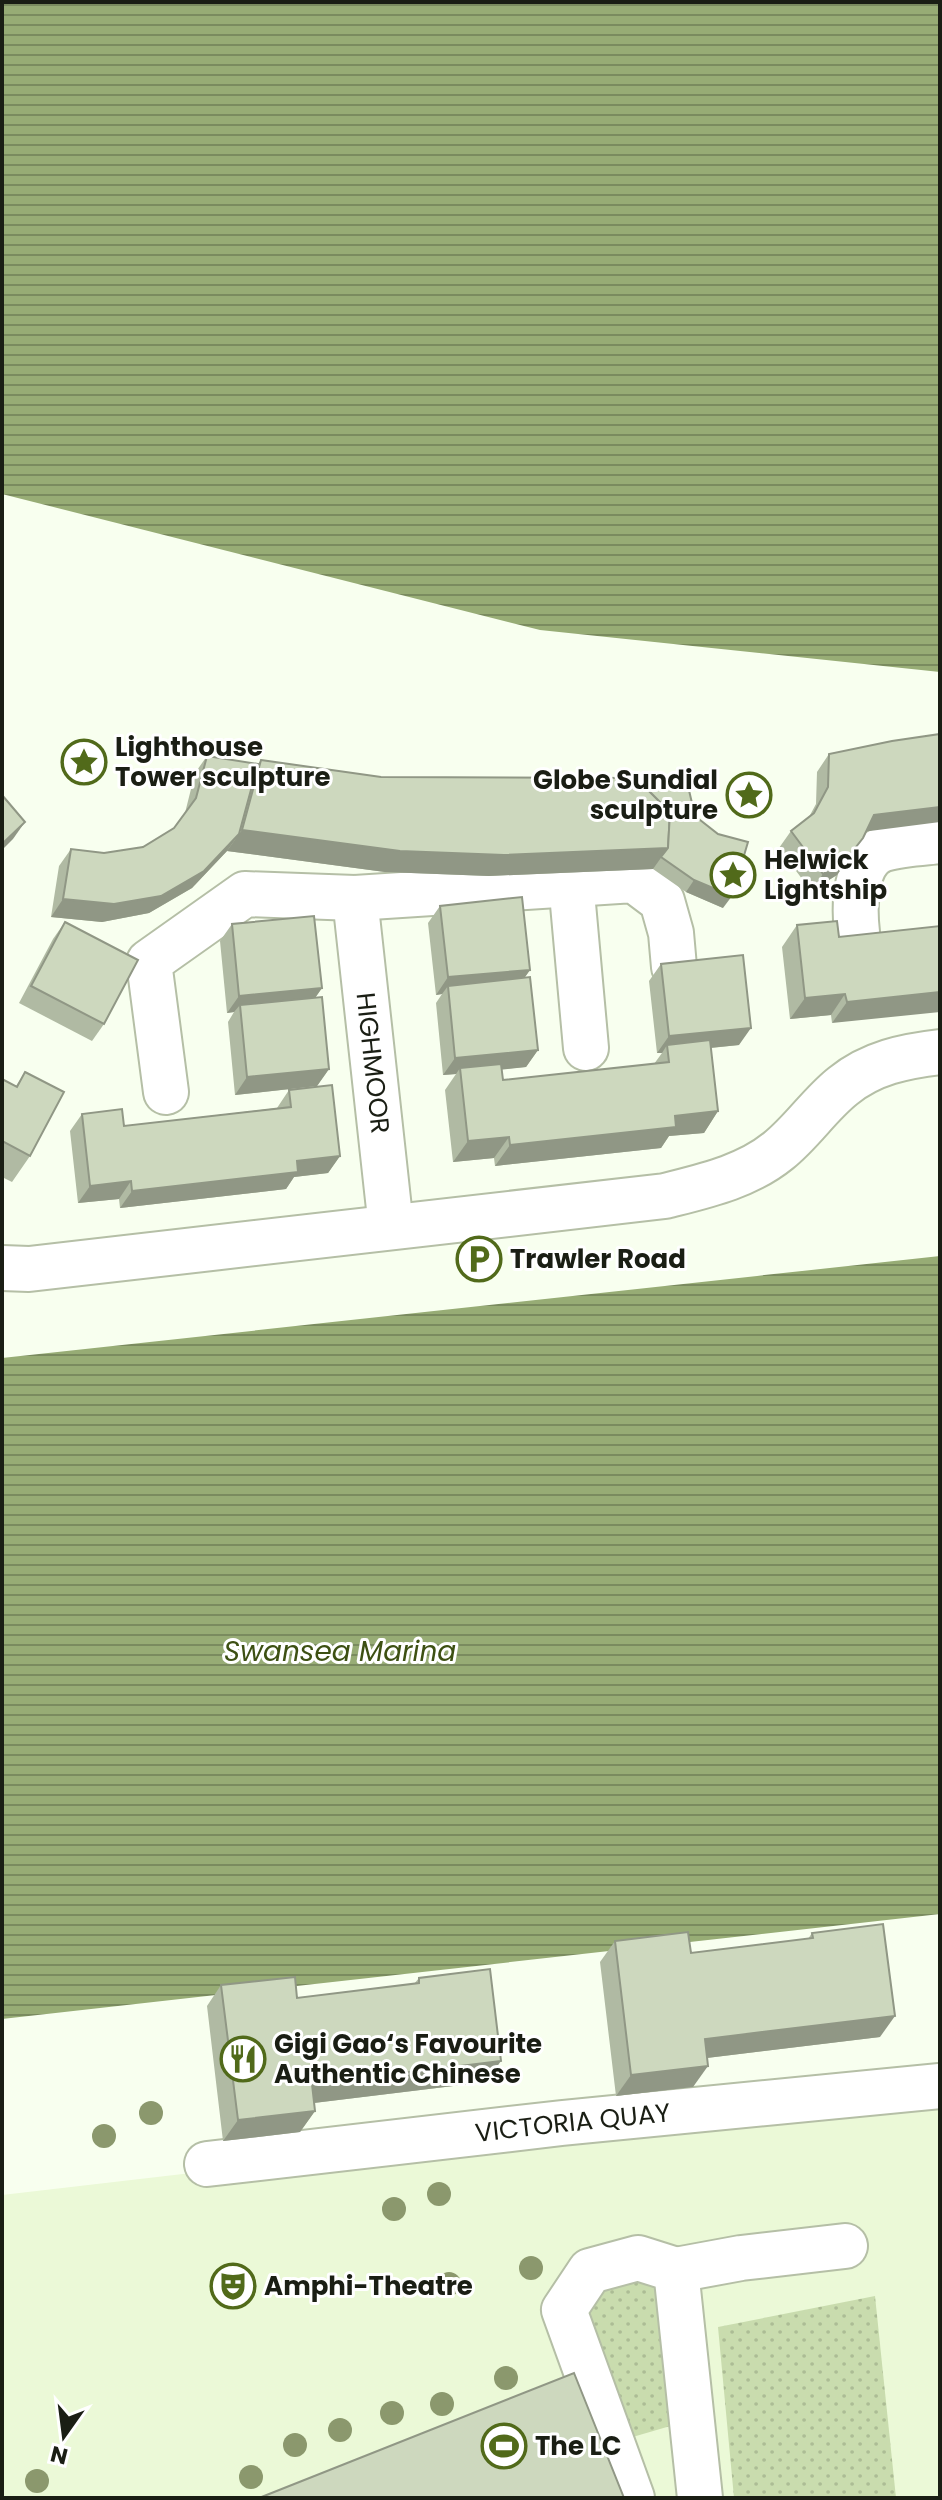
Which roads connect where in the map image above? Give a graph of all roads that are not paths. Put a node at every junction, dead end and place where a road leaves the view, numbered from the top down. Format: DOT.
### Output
graph roads {
  1 [pos="940,841"];
  2 [pos="571,882"];
  3 [pos="355,898"];
  4 [pos="857,932"];
  5 [pos="674,967"];
  6 [pos="586,1048"];
  7 [pos="940,1052"];
  8 [pos="166,1092"];
  9 [pos="409,1237"];
  10 [pos="2,1268"];
  11 [pos="940,2086"];
  12 [pos="207,2164"];
  13 [pos="845,2246"];
  14 [pos="676,2270"];
  15 [pos="632,2498"];
  16 [pos="700,2498"];
  1 -- 4 [label="street"];
  2 -- 3 [label="street"];
  2 -- 5 [label="street"];
  2 -- 6 [label="street"];
  3 -- 8 [label="street"];
  3 -- 9 [label="street, HIGHMOOR"];
  7 -- 9 [label="street"];
  9 -- 10 [label="street"];
  11 -- 12 [label="street, VICTORIA QUAY"];
  13 -- 14 [label="street"];
  14 -- 15 [label="street"];
  14 -- 16 [label="street"];
}
